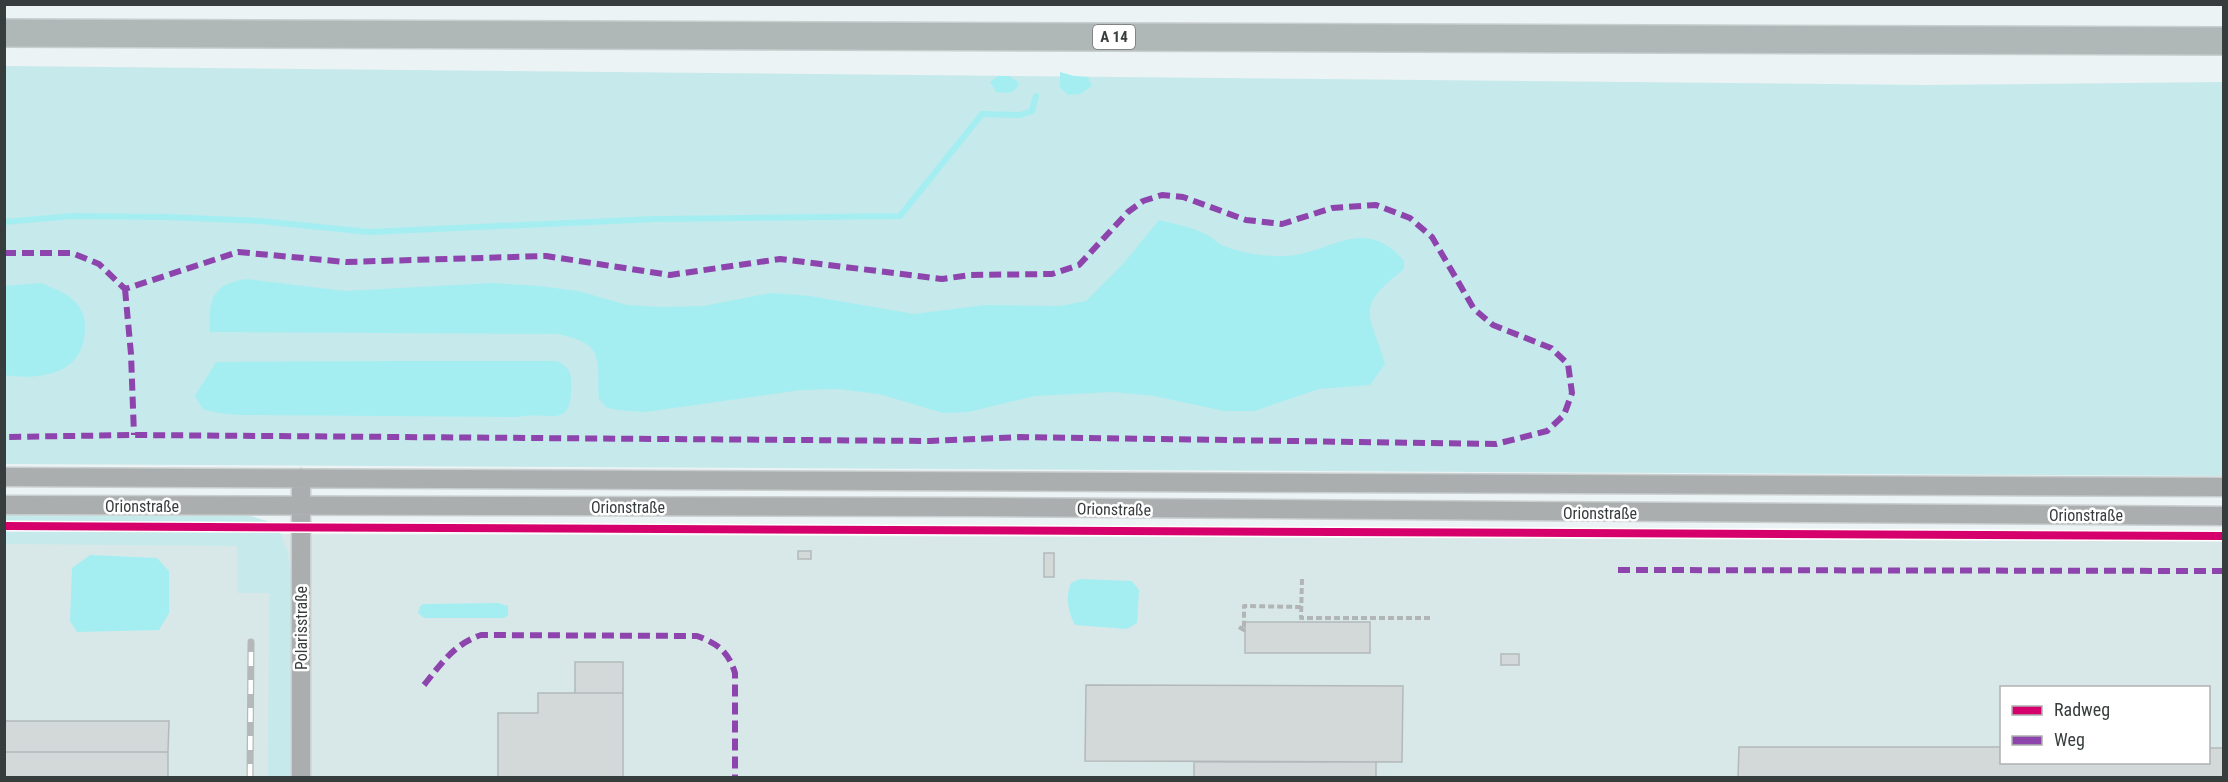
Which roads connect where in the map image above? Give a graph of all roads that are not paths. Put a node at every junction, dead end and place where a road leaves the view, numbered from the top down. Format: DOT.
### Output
graph roads {
  1 [pos="4,33"];
  2 [pos="2223,40"];
  3 [pos="4,477"];
  4 [pos="301,478"];
  5 [pos="2223,487"];
  6 [pos="4,505"];
  7 [pos="301,507"];
  8 [pos="2223,516"];
  9 [pos="301,777"];
  1 -- 2 [label="highway, A 14"];
  3 -- 4 [label="street, Orionstraße"];
  4 -- 5 [label="street, Orionstraße"];
  4 -- 7 [label="street, Polarisstraße"];
  6 -- 7 [label="street, Orionstraße"];
  7 -- 8 [label="street, Orionstraße"];
  7 -- 9 [label="street, Polarisstraße"];
}
